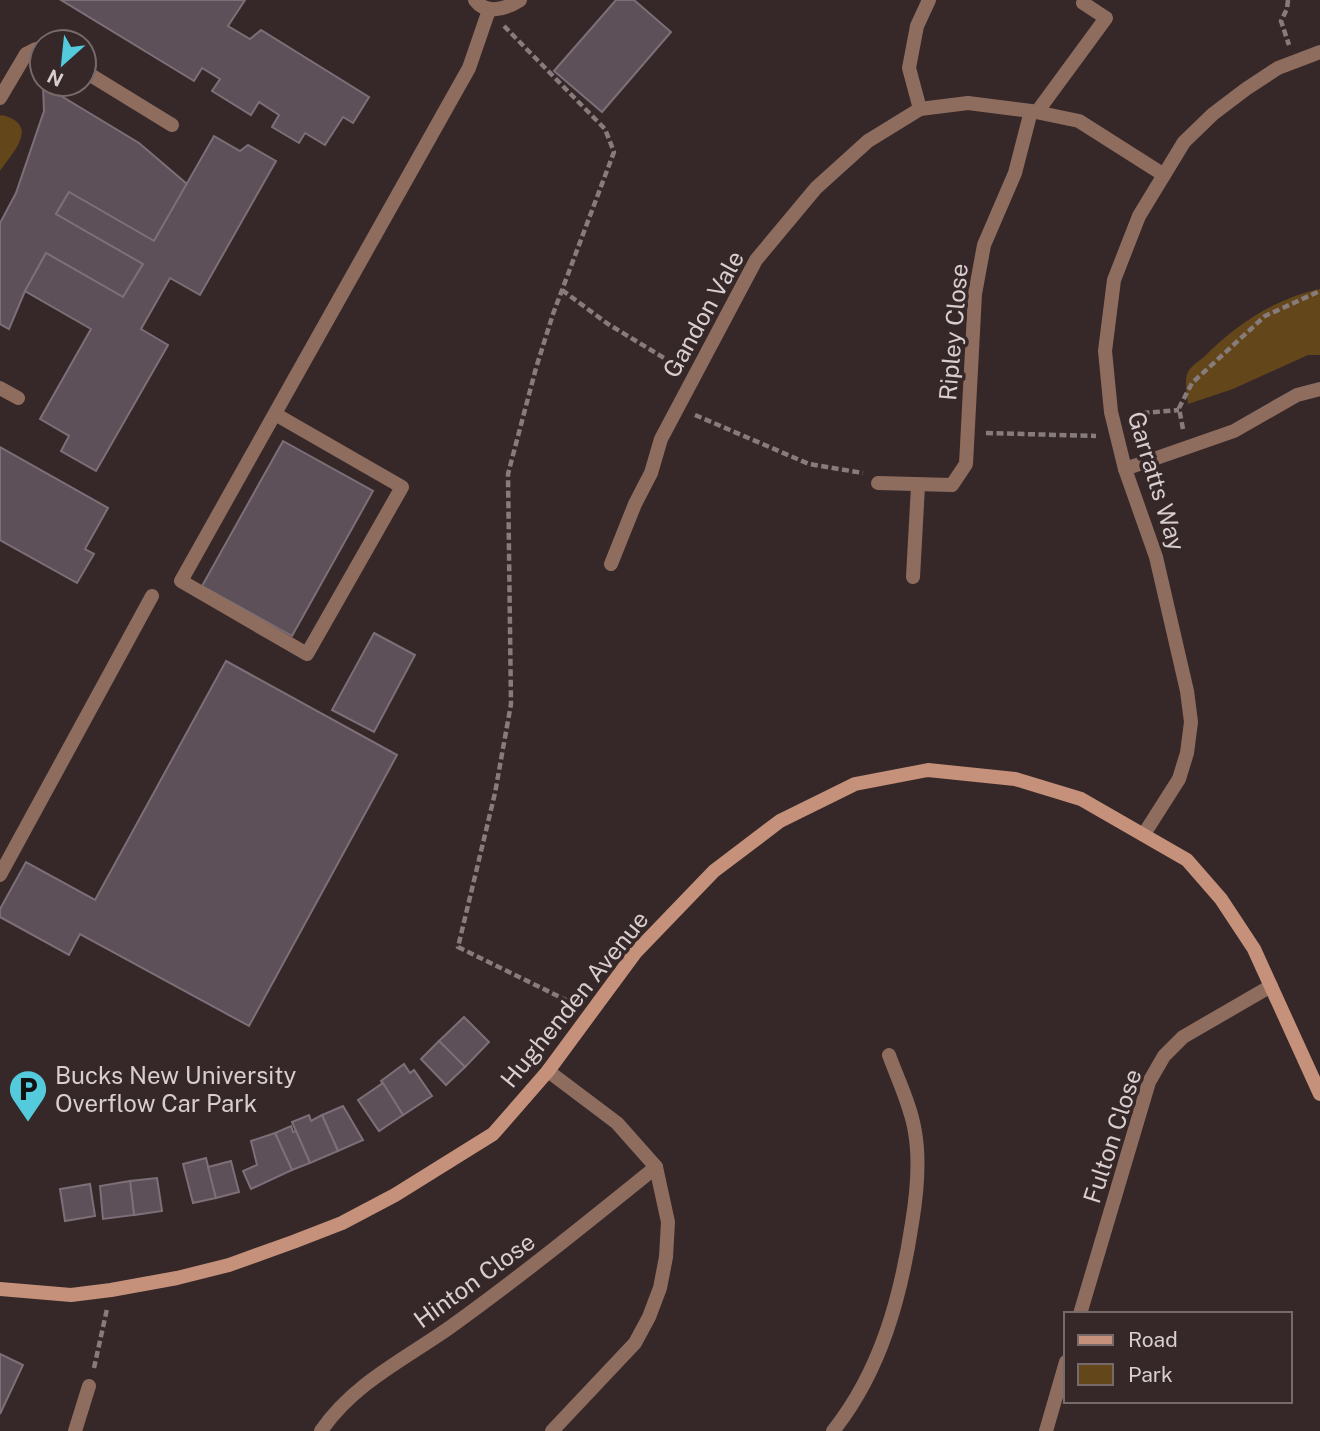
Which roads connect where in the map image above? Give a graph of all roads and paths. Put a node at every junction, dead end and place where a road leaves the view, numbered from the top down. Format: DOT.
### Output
graph roads {
  1 [pos="475,0"];
  2 [pos="520,0"];
  3 [pos="929,0"];
  4 [pos="1288,0"];
  5 [pos="1083,3"];
  6 [pos="489,10"];
  7 [pos="1320,52"];
  8 [pos="28,53"];
  9 [pos="1294,62"];
  10 [pos="98,80"];
  11 [pos="0,98"];
  12 [pos="920,109"];
  13 [pos="1034,112"];
  14 [pos="172,125"];
  15 [pos="1164,175"];
  16 [pos="562,290"];
  17 [pos="1320,291"];
  18 [pos="694,377"];
  19 [pos="0,388"];
  20 [pos="1320,388"];
  21 [pos="18,398"];
  22 [pos="677,408"];
  23 [pos="1180,410"];
  24 [pos="275,414"];
  25 [pos="1144,414"];
  26 [pos="968,432"];
  27 [pos="1116,435"];
  28 [pos="1187,447"];
  29 [pos="1125,469"];
  30 [pos="861,471"];
  31 [pos="878,483"];
  32 [pos="918,486"];
  33 [pos="611,564"];
  34 [pos="913,576"];
  35 [pos="152,596"];
  36 [pos="1144,834"];
  37 [pos="0,875"];
  38 [pos="1271,986"];
  39 [pos="588,1016"];
  40 [pos="889,1055"];
  41 [pos="548,1071"];
  42 [pos="1320,1094"];
  43 [pos="656,1167"];
  44 [pos="0,1289"];
  45 [pos="108,1304"];
  46 [pos="1081,1312"];
  47 [pos="100,1343"];
  48 [pos="1064,1369"];
  49 [pos="89,1386"];
  50 [pos="75,1431"];
  51 [pos="321,1431"];
  52 [pos="552,1431"];
  53 [pos="834,1431"];
  54 [pos="1046,1431"];
  1 -- 6 [label="street"];
  2 -- 6 [label="street"];
  3 -- 12 [label="street"];
  4 -- 9 [label="path"];
  5 -- 13 [label="street"];
  6 -- 16 [label="path"];
  6 -- 24 [label="street"];
  7 -- 9 [label="street, Garratts Way"];
  8 -- 11 [label="street"];
  9 -- 15 [label="street, Garratts Way"];
  10 -- 14 [label="street"];
  12 -- 13 [label="street, Gandon Vale"];
  12 -- 18 [label="street, Gandon Vale"];
  13 -- 15 [label="street, Gandon Vale"];
  13 -- 26 [label="street, Ripley Close"];
  15 -- 27 [label="street, Garratts Way"];
  16 -- 18 [label="path"];
  16 -- 39 [label="path"];
  17 -- 23 [label="path"];
  18 -- 22 [label="street, Gandon Vale"];
  19 -- 21 [label="street"];
  20 -- 28 [label="street"];
  22 -- 30 [label="path"];
  22 -- 33 [label="street, Gandon Vale"];
  23 -- 25 [label="path"];
  23 -- 28 [label="path"];
  24 -- 24 [label="street"];
  26 -- 27 [label="path"];
  26 -- 32 [label="street, Ripley Close"];
  27 -- 29 [label="street, Garratts Way"];
  28 -- 29 [label="street"];
  29 -- 36 [label="street, Garratts Way"];
  31 -- 32 [label="street, Ripley Close"];
  32 -- 34 [label="street"];
  35 -- 37 [label="street"];
  36 -- 38 [label="street, Hughenden Avenue"];
  36 -- 39 [label="street, Hughenden Avenue"];
  38 -- 42 [label="street, Hughenden Avenue"];
  38 -- 46 [label="street, Fulton Close"];
  39 -- 41 [label="street, Hughenden Avenue"];
  40 -- 53 [label="street"];
  41 -- 43 [label="street"];
  41 -- 44 [label="street, Hughenden Avenue"];
  43 -- 51 [label="street, Hinton Close"];
  43 -- 52 [label="street"];
  45 -- 47 [label="path"];
  48 -- 54 [label="street"];
  49 -- 50 [label="street"];
}
